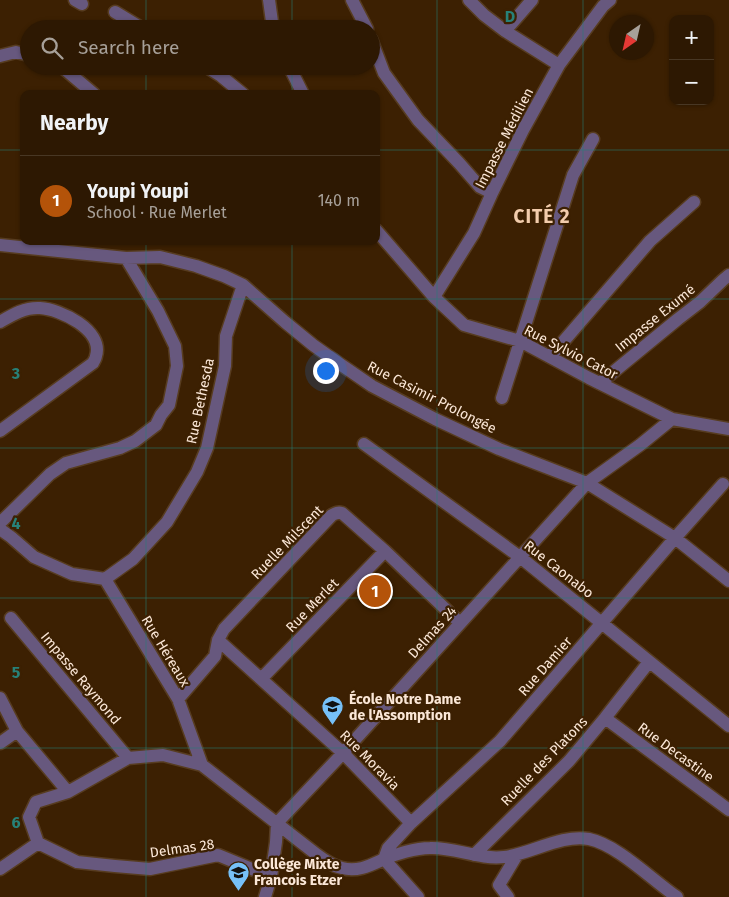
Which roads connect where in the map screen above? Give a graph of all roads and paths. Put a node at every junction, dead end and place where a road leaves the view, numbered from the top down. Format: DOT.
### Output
graph roads {
  1 [pos="269,0"];
  2 [pos="352,0"];
  3 [pos="469,0"];
  4 [pos="532,0"];
  5 [pos="610,0"];
  6 [pos="116,12"];
  7 [pos="129,20"];
  8 [pos="272,20"];
  9 [pos="362,20"];
  10 [pos="505,31"];
  11 [pos="20,53"];
  12 [pos="0,56"];
  13 [pos="380,63"];
  14 [pos="559,65"];
  15 [pos="72,75"];
  16 [pos="220,75"];
  17 [pos="294,75"];
  18 [pos="89,90"];
  19 [pos="238,90"];
  20 [pos="301,90"];
  21 [pos="593,139"];
  22 [pos="492,193"];
  23 [pos="694,202"];
  24 [pos="380,235"];
  25 [pos="0,244"];
  26 [pos="126,258"];
  27 [pos="729,275"];
  28 [pos="243,285"];
  29 [pos="434,297"];
  30 [pos="0,322"];
  31 [pos="520,341"];
  32 [pos="550,358"];
  33 [pos="600,383"];
  34 [pos="502,398"];
  35 [pos="672,419"];
  36 [pos="729,429"];
  37 [pos="0,431"];
  38 [pos="364,444"];
  39 [pos="587,483"];
  40 [pos="723,484"];
  41 [pos="0,523"];
  42 [pos="0,529"];
  43 [pos="675,538"];
  44 [pos="385,551"];
  45 [pos="520,557"];
  46 [pos="105,579"];
  47 [pos="729,581"];
  48 [pos="11,618"];
  49 [pos="460,622"];
  50 [pos="602,623"];
  51 [pos="218,640"];
  52 [pos="649,662"];
  53 [pos="261,679"];
  54 [pos="0,698"];
  55 [pos="178,699"];
  56 [pos="605,718"];
  57 [pos="729,726"];
  58 [pos="17,731"];
  59 [pos="0,743"];
  60 [pos="343,753"];
  61 [pos="128,758"];
  62 [pos="202,765"];
  63 [pos="68,792"];
  64 [pos="729,810"];
  65 [pos="411,822"];
  66 [pos="277,823"];
  67 [pos="38,843"];
  68 [pos="474,855"];
  69 [pos="517,855"];
  70 [pos="384,859"];
  71 [pos="0,869"];
  72 [pos="271,877"];
  73 [pos="265,897"];
  74 [pos="418,897"];
  75 [pos="508,897"];
  76 [pos="677,897"];
  1 -- 8 [label="street"];
  2 -- 9 [label="street"];
  3 -- 10 [label="street"];
  4 -- 10 [label="street"];
  5 -- 14 [label="street, Impasse Médilien"];
  6 -- 7 [label="street"];
  10 -- 14 [label="street"];
  11 -- 12 [label="street"];
  13 -- 22 [label="street"];
  14 -- 22 [label="street, Impasse Médilien"];
  15 -- 18 [label="street"];
  16 -- 19 [label="street"];
  17 -- 20 [label="street"];
  21 -- 31 [label="street"];
  22 -- 29 [label="street, Impasse Médilien"];
  23 -- 32 [label="street"];
  24 -- 29 [label="street, Rue Sylvio Cator"];
  25 -- 26 [label="street, Rue Casimir Prolongée"];
  26 -- 28 [label="street, Rue Casimir Prolongée"];
  26 -- 41 [label="street"];
  27 -- 33 [label="street, Impasse Exumé"];
  28 -- 39 [label="street, Rue Casimir Prolongée"];
  28 -- 46 [label="street, Rue Bethesda"];
  29 -- 31 [label="street, Rue Sylvio Cator"];
  30 -- 37 [label="street"];
  31 -- 32 [label="street, Rue Sylvio Cator"];
  31 -- 34 [label="street"];
  32 -- 33 [label="street, Rue Sylvio Cator"];
  33 -- 35 [label="street, Rue Sylvio Cator"];
  35 -- 36 [label="street, Rue Sylvio Cator"];
  35 -- 39 [label="street, Delmas 24"];
  38 -- 45 [label="street, Rue Caonabo"];
  39 -- 43 [label="street, Rue Casimir Prolongée"];
  39 -- 45 [label="street, Delmas 24"];
  40 -- 43 [label="street, Rue Damier"];
  42 -- 46 [label="street"];
  43 -- 47 [label="street, Rue Casimir Prolongée"];
  43 -- 50 [label="street, Rue Damier"];
  44 -- 49 [label="street, Ruelle Milscent"];
  44 -- 51 [label="street, Ruelle Milscent"];
  44 -- 53 [label="street, Rue Merlet"];
  45 -- 49 [label="street, Delmas 24"];
  45 -- 50 [label="street, Rue Caonabo"];
  46 -- 55 [label="street, Rue Héreaux"];
  48 -- 61 [label="street, Impasse Raymond"];
  49 -- 60 [label="street, Delmas 24"];
  50 -- 52 [label="street, Rue Caonabo"];
  50 -- 65 [label="street, Rue Damier"];
  51 -- 53 [label="street, Rue Moravia"];
  51 -- 55 [label="street, Ruelle Milscent"];
  52 -- 56 [label="street, Ruelle des Platons"];
  52 -- 57 [label="street, Rue Caonabo"];
  53 -- 60 [label="street, Rue Moravia"];
  54 -- 58 [label="street"];
  55 -- 62 [label="street, Rue Héreaux"];
  56 -- 64 [label="street, Rue Decastine"];
  56 -- 68 [label="street, Ruelle des Platons"];
  58 -- 59 [label="street"];
  58 -- 63 [label="street"];
  60 -- 65 [label="street, Rue Moravia"];
  60 -- 66 [label="street, Delmas 24"];
  61 -- 62 [label="street"];
  61 -- 63 [label="street"];
  62 -- 66 [label="street"];
  63 -- 67 [label="street"];
  65 -- 70 [label="street, Rue Damier"];
  66 -- 70 [label="street"];
  66 -- 72 [label="street"];
  67 -- 71 [label="street"];
  67 -- 72 [label="street, Delmas 28"];
  68 -- 69 [label="street"];
  68 -- 70 [label="street"];
  69 -- 75 [label="street"];
  69 -- 76 [label="street"];
  70 -- 74 [label="street"];
  72 -- 73 [label="street"];
}
